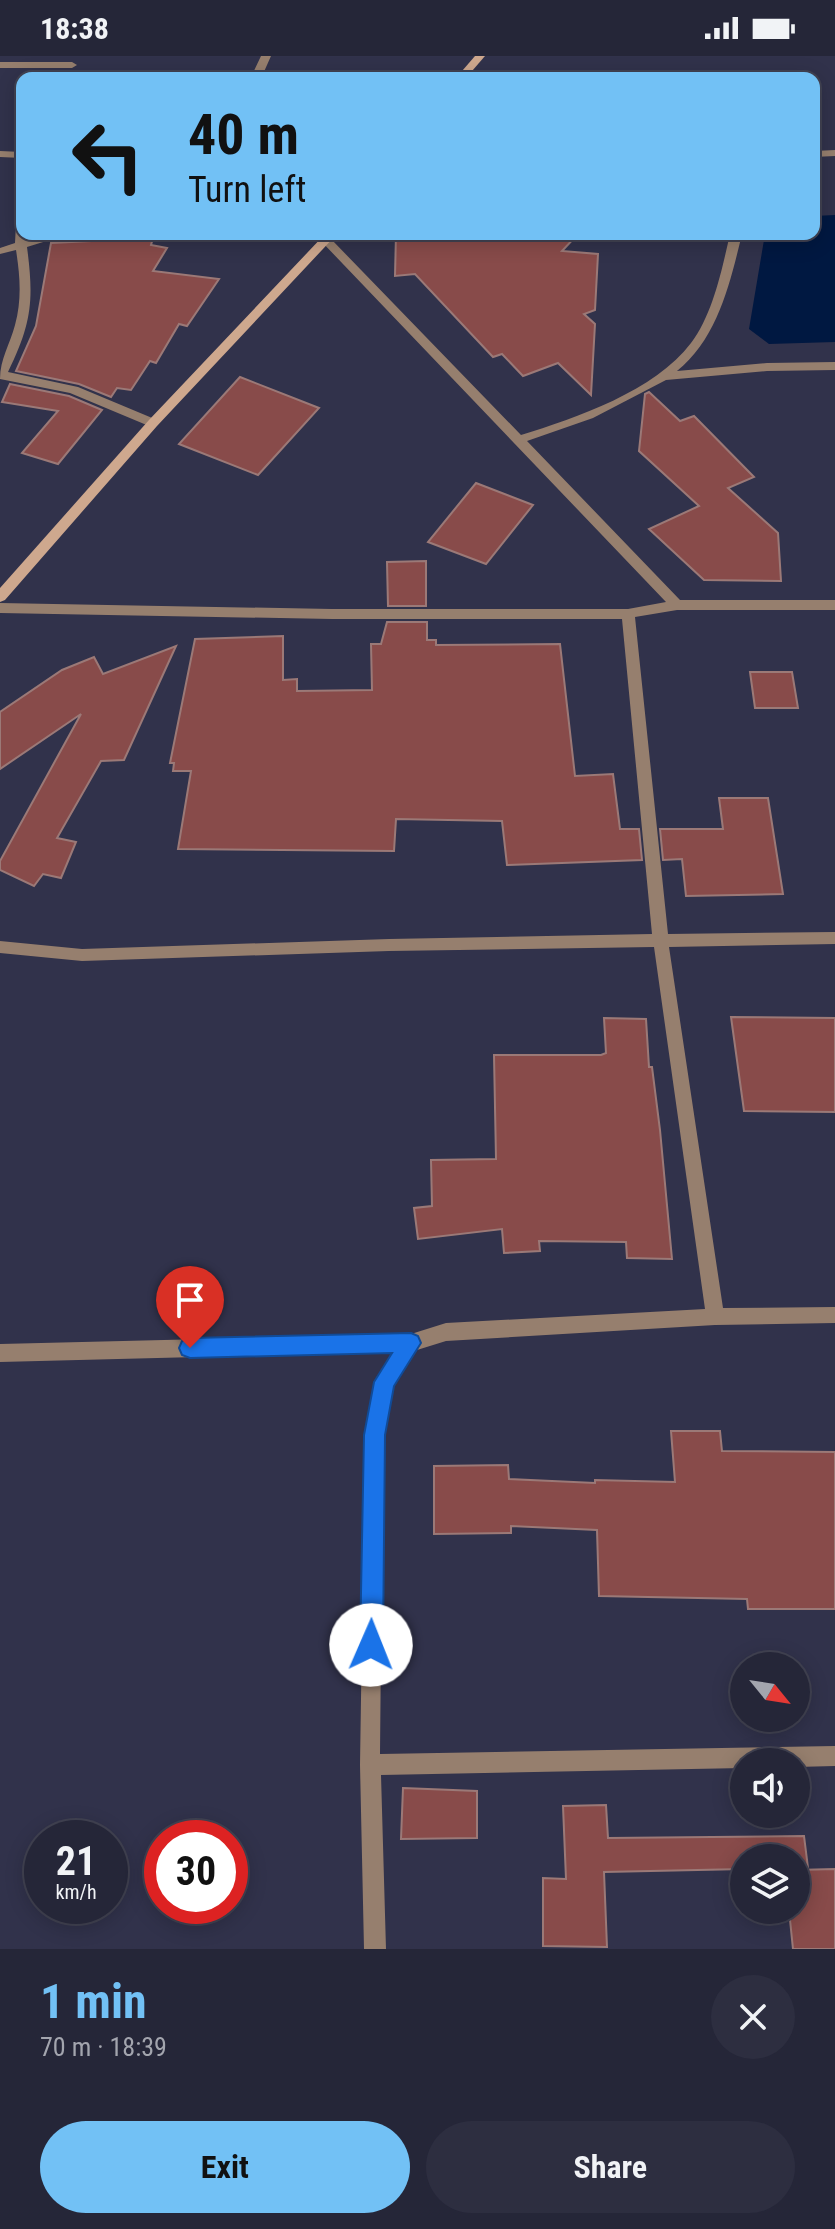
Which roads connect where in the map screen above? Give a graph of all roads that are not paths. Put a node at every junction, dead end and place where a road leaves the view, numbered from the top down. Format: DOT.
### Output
graph roads {
  1 [pos="479,56"];
  2 [pos="74,60"];
  3 [pos="0,65"];
  4 [pos="466,72"];
  5 [pos="20,240"];
  6 [pos="41,240"];
  7 [pos="326,240"];
  8 [pos="332,240"];
  9 [pos="734,240"];
  10 [pos="19,246"];
  11 [pos="0,251"];
  12 [pos="835,366"];
  13 [pos="665,376"];
  14 [pos="153,423"];
  15 [pos="518,440"];
  16 [pos="0,597"];
  17 [pos="677,605"];
  18 [pos="835,605"];
  19 [pos="0,608"];
  20 [pos="628,614"];
  21 [pos="835,938"];
  22 [pos="661,943"];
  23 [pos="0,947"];
  24 [pos="835,1315"];
  25 [pos="715,1317"];
  26 [pos="411,1343"];
  27 [pos="0,1353"];
  28 [pos="835,1756"];
  29 [pos="370,1765"];
  30 [pos="375,1949"];
  1 -- 4 [label="street"];
  2 -- 3 [label="street"];
  5 -- 10 [label="street"];
  6 -- 10 [label="street"];
  7 -- 14 [label="street"];
  8 -- 15 [label="street"];
  9 -- 13 [label="street"];
  10 -- 11 [label="street"];
  10 -- 14 [label="street"];
  12 -- 13 [label="street"];
  13 -- 15 [label="street"];
  14 -- 16 [label="street"];
  15 -- 17 [label="street"];
  17 -- 18 [label="street"];
  17 -- 20 [label="street"];
  19 -- 20 [label="street"];
  20 -- 22 [label="street"];
  21 -- 22 [label="street"];
  22 -- 23 [label="street"];
  22 -- 25 [label="street"];
  24 -- 25 [label="street"];
  25 -- 26 [label="street"];
  26 -- 27 [label="street"];
  26 -- 29 [label="street"];
  28 -- 29 [label="street"];
  29 -- 30 [label="street"];
}
